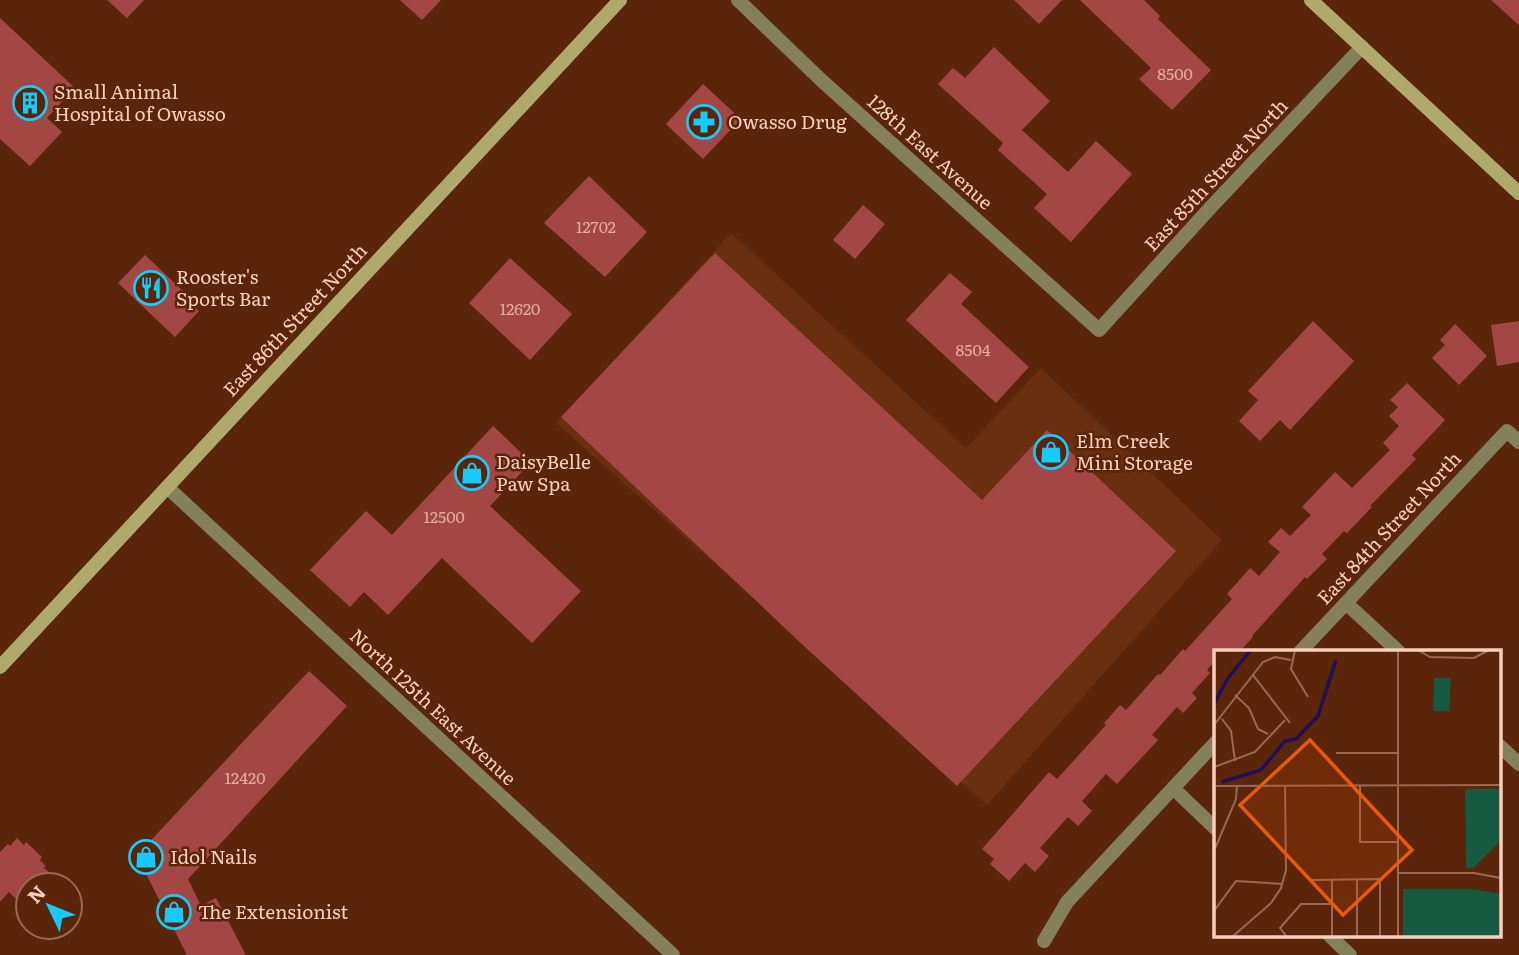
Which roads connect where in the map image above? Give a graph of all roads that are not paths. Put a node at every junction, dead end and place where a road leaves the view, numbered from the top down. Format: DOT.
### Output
graph roads {
  1 [pos="620,0"];
  2 [pos="738,0"];
  3 [pos="1311,0"];
  4 [pos="1362,47"];
  5 [pos="1519,193"];
  6 [pos="1099,330"];
  7 [pos="1519,442"];
  8 [pos="167,487"];
  9 [pos="1346,603"];
  10 [pos="1302,650"];
  11 [pos="1397,650"];
  12 [pos="0,667"];
  13 [pos="1214,744"];
  14 [pos="1502,748"];
  15 [pos="1519,764"];
  16 [pos="1173,788"];
  17 [pos="1214,827"];
  18 [pos="1330,937"];
  19 [pos="1044,941"];
  20 [pos="673,955"];
  21 [pos="1350,955"];
  1 -- 8 [label="main road, East 86th Street North"];
  2 -- 6 [label="street, 128th East Avenue"];
  3 -- 4 [label="main road"];
  4 -- 5 [label="main road"];
  4 -- 6 [label="street, East 85th Street North"];
  7 -- 9 [label="street, East 84th Street North"];
  8 -- 12 [label="main road, East 86th Street North"];
  8 -- 20 [label="street, North 125th East Avenue"];
  9 -- 10 [label="street, East 84th Street North"];
  9 -- 11 [label="street"];
  13 -- 16 [label="street"];
  14 -- 15 [label="street"];
  16 -- 17 [label="street"];
  16 -- 19 [label="street"];
  18 -- 21 [label="street"];
}
